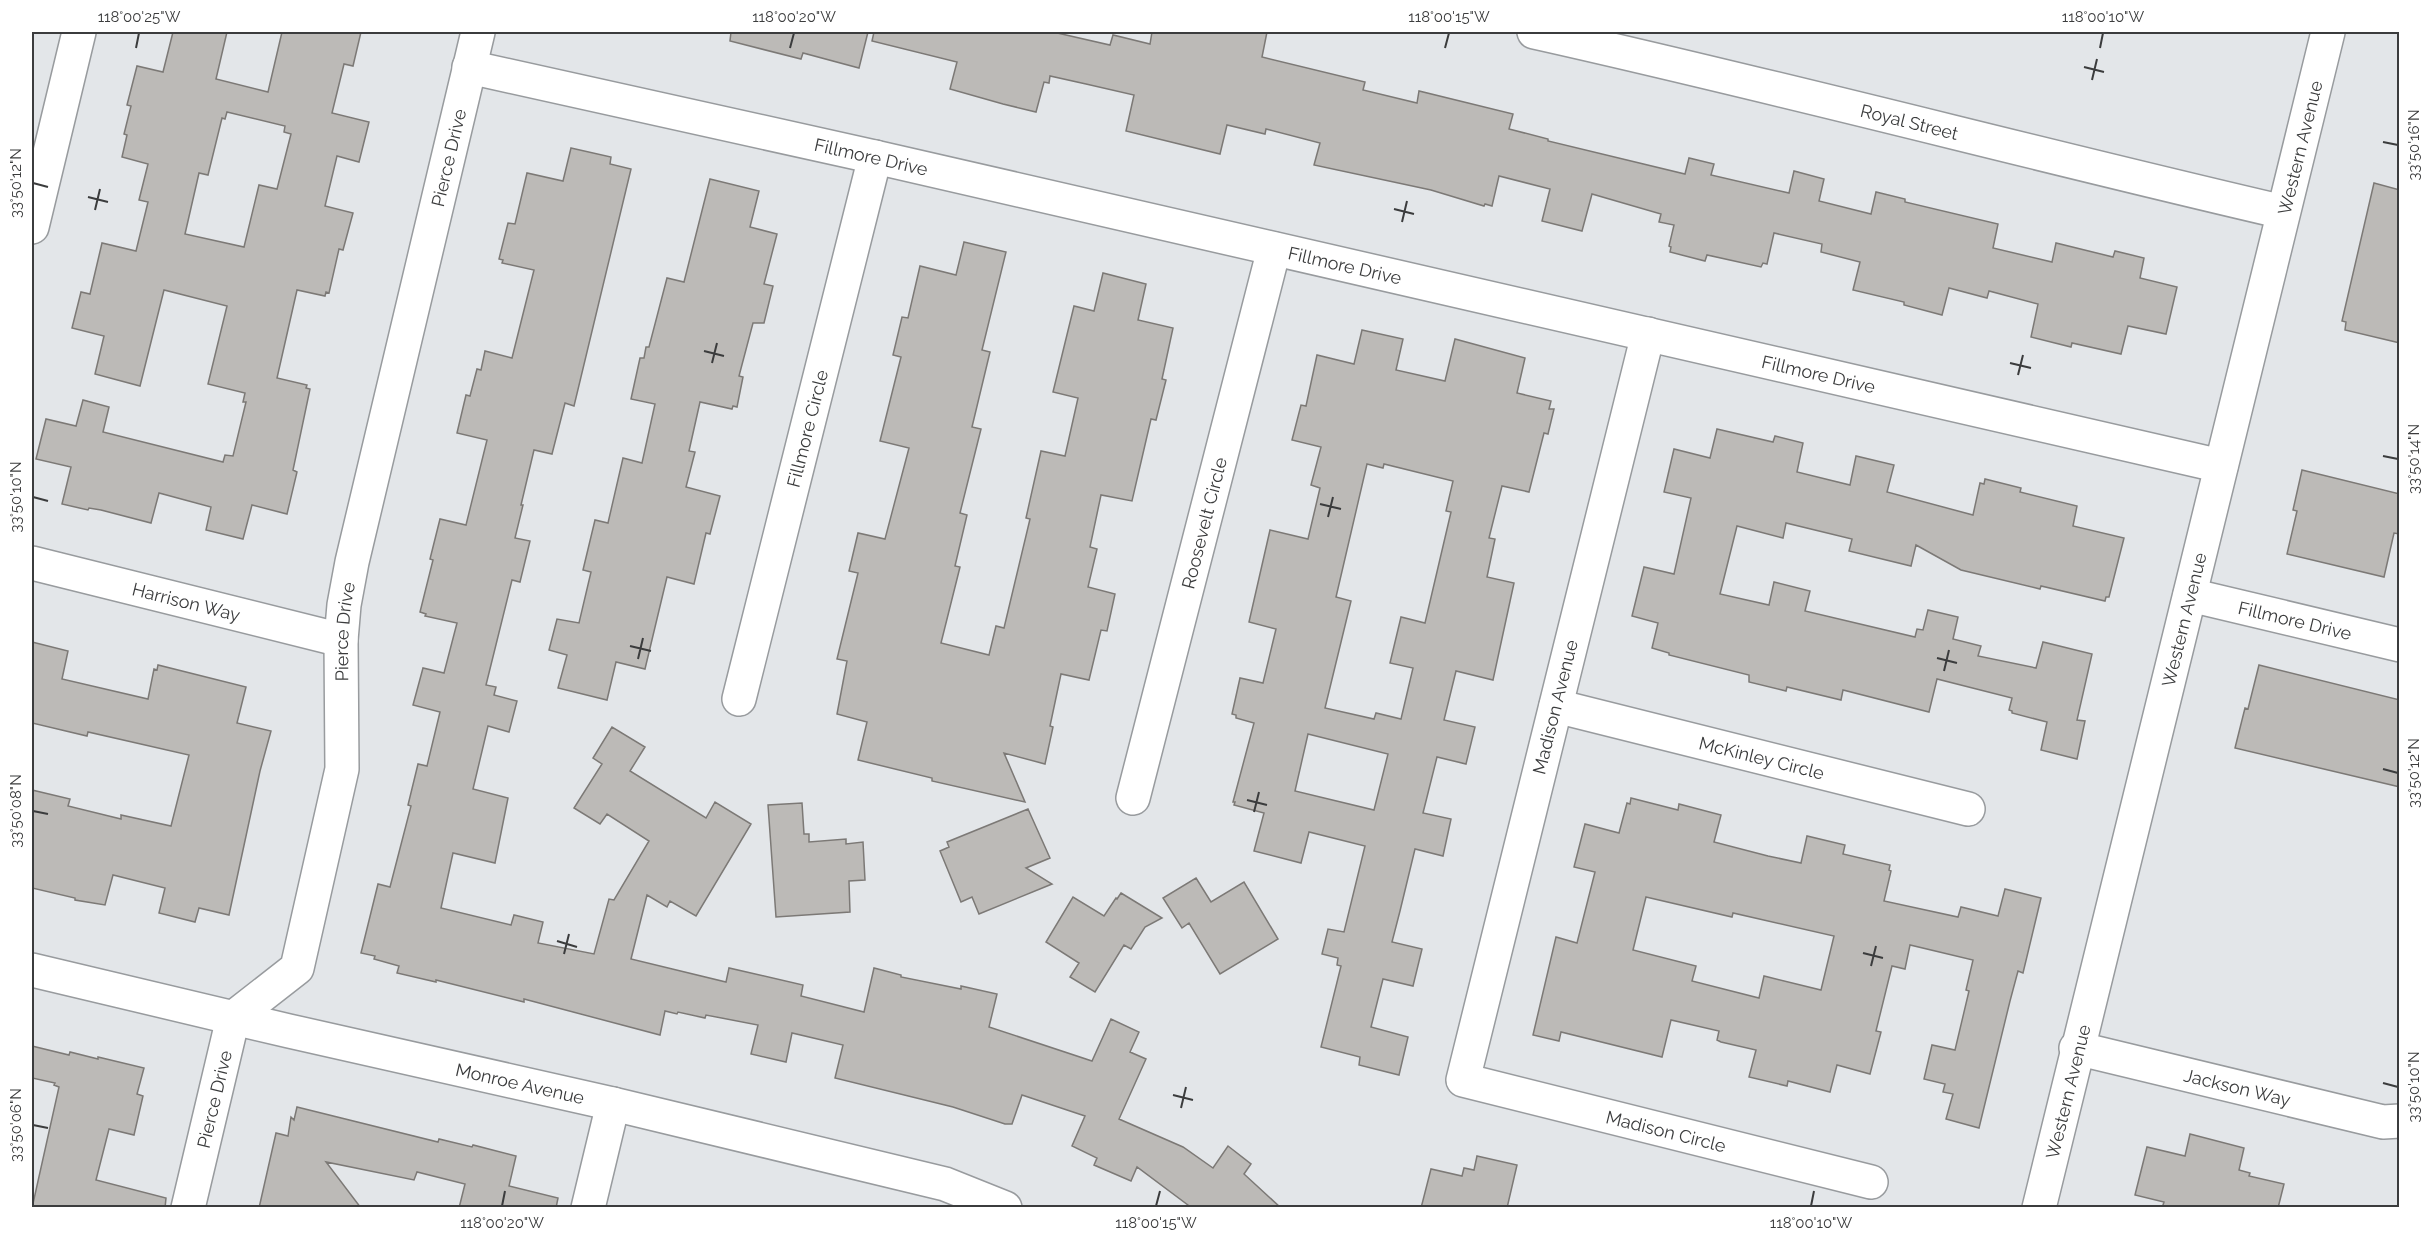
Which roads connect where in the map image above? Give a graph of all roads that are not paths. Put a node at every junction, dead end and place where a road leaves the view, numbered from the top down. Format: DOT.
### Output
graph roads {
  1 [pos="79,32"];
  2 [pos="478,32"];
  3 [pos="1534,32"];
  4 [pos="2328,32"];
  5 [pos="469,67"];
  6 [pos="875,157"];
  7 [pos="2283,212"];
  8 [pos="32,227"];
  9 [pos="1275,249"];
  10 [pos="1648,334"];
  11 [pos="2221,466"];
  12 [pos="32,563"];
  13 [pos="2190,595"];
  14 [pos="341,640"];
  15 [pos="2400,645"];
  16 [pos="739,699"];
  17 [pos="1556,706"];
  18 [pos="1133,798"];
  19 [pos="1968,808"];
  20 [pos="32,970"];
  21 [pos="233,1018"];
  22 [pos="2076,1048"];
  23 [pos="1463,1080"];
  24 [pos="613,1104"];
  25 [pos="2400,1121"];
  26 [pos="1871,1182"];
  27 [pos="188,1208"];
  28 [pos="588,1208"];
  29 [pos="1005,1208"];
  30 [pos="2039,1208"];
  1 -- 8 [label="street"];
  2 -- 5 [label="street, Pierce Drive"];
  3 -- 7 [label="street, Royal Street"];
  4 -- 7 [label="street, Western Avenue"];
  5 -- 6 [label="street, Fillmore Drive"];
  5 -- 14 [label="street, Pierce Drive"];
  6 -- 9 [label="street, Fillmore Drive"];
  6 -- 16 [label="street, Fillmore Circle"];
  7 -- 11 [label="street, Western Avenue"];
  9 -- 10 [label="street, Fillmore Drive"];
  9 -- 18 [label="street, Roosevelt Circle"];
  10 -- 11 [label="street, Fillmore Drive"];
  10 -- 17 [label="street, Madison Avenue"];
  11 -- 13 [label="street, Western Avenue"];
  12 -- 14 [label="street, Harrison Way"];
  13 -- 15 [label="street, Fillmore Drive"];
  13 -- 22 [label="street, Western Avenue"];
  14 -- 21 [label="street, Pierce Drive"];
  17 -- 19 [label="street, McKinley Circle"];
  17 -- 23 [label="street, Madison Avenue"];
  20 -- 21 [label="street, Monroe Avenue"];
  21 -- 24 [label="street, Monroe Avenue"];
  21 -- 27 [label="street, Pierce Drive"];
  22 -- 25 [label="street, Jackson Way"];
  22 -- 30 [label="street, Western Avenue"];
  23 -- 26 [label="street, Madison Circle"];
  24 -- 28 [label="street"];
  24 -- 29 [label="street, Monroe Avenue"];
}
